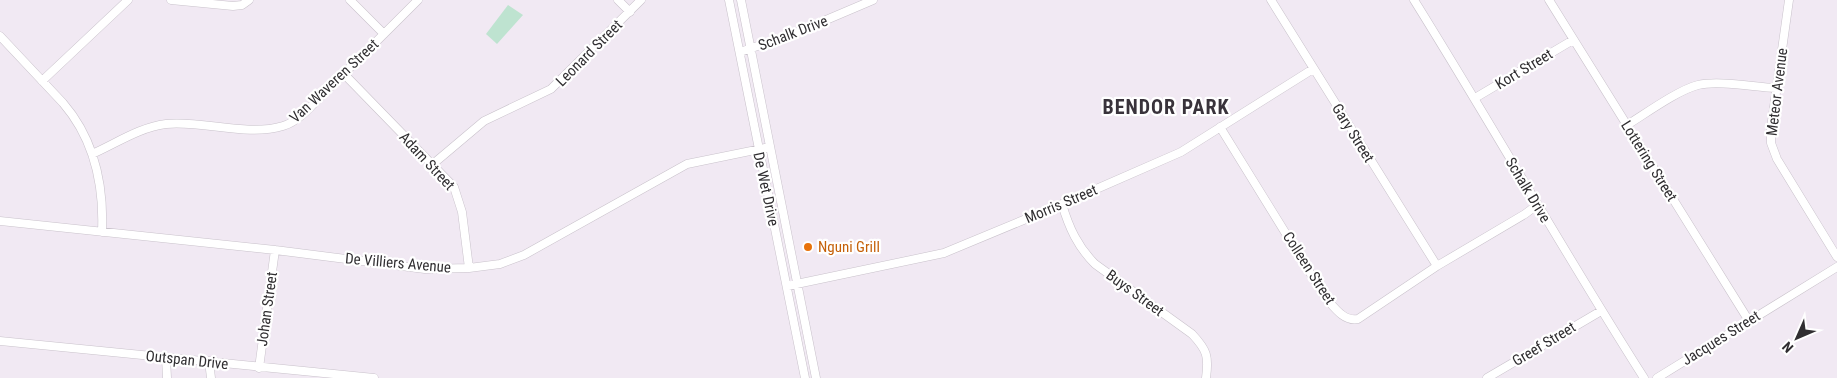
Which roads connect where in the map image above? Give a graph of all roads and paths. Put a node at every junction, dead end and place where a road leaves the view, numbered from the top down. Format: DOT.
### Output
graph roads {
  1 [pos="128,0"];
  2 [pos="172,0"];
  3 [pos="249,0"];
  4 [pos="350,0"];
  5 [pos="418,0"];
  6 [pos="618,0"];
  7 [pos="641,0"];
  8 [pos="729,0"];
  9 [pos="741,0"];
  10 [pos="873,0"];
  11 [pos="1271,0"];
  12 [pos="1414,0"];
  13 [pos="1549,0"];
  14 [pos="1789,0"];
  15 [pos="630,12"];
  16 [pos="384,34"];
  17 [pos="0,36"];
  18 [pos="1573,40"];
  19 [pos="751,48"];
  20 [pos="740,52"];
  21 [pos="1313,69"];
  22 [pos="344,74"];
  23 [pos="42,81"];
  24 [pos="1776,88"];
  25 [pos="1474,98"];
  26 [pos="1627,126"];
  27 [pos="1220,127"];
  28 [pos="770,147"];
  29 [pos="758,149"];
  30 [pos="92,154"];
  31 [pos="433,164"];
  32 [pos="1062,204"];
  33 [pos="1537,205"];
  34 [pos="0,222"];
  35 [pos="102,232"];
  36 [pos="276,250"];
  37 [pos="1837,257"];
  38 [pos="1437,266"];
  39 [pos="1837,267"];
  40 [pos="469,268"];
  41 [pos="798,284"];
  42 [pos="787,286"];
  43 [pos="1601,310"];
  44 [pos="1749,320"];
  45 [pos="0,341"];
  46 [pos="166,358"];
  47 [pos="209,361"];
  48 [pos="259,368"];
  49 [pos="167,378"];
  50 [pos="210,378"];
  51 [pos="374,378"];
  52 [pos="805,378"];
  53 [pos="816,378"];
  54 [pos="1206,378"];
  55 [pos="1487,378"];
  56 [pos="1644,378"];
  57 [pos="1657,378"];
  1 -- 23 [label="street"];
  2 -- 3 [label="street"];
  4 -- 16 [label="street"];
  5 -- 16 [label="street, Van Waveren Street"];
  6 -- 15 [label="street"];
  7 -- 15 [label="street, Leonard Street"];
  8 -- 20 [label="street, De Wet Drive"];
  9 -- 19 [label="street, De Wet Drive"];
  10 -- 19 [label="street, Schalk Drive"];
  11 -- 21 [label="street, Gary Street"];
  12 -- 25 [label="street, Schalk Drive"];
  13 -- 18 [label="street, Lottering Street"];
  14 -- 24 [label="street, Meteor Avenue"];
  15 -- 31 [label="street, Leonard Street"];
  16 -- 22 [label="street, Van Waveren Street"];
  17 -- 23 [label="street"];
  18 -- 25 [label="street, Kort Street"];
  18 -- 26 [label="street, Lottering Street"];
  19 -- 20 [label="street, Schalk Drive"];
  19 -- 28 [label="street, De Wet Drive"];
  20 -- 29 [label="street, De Wet Drive"];
  21 -- 27 [label="street, Morris Street"];
  21 -- 38 [label="street, Gary Street"];
  22 -- 30 [label="street, Van Waveren Street"];
  22 -- 31 [label="street, Adam Street"];
  23 -- 30 [label="street"];
  24 -- 26 [label="street"];
  24 -- 37 [label="street, Meteor Avenue"];
  25 -- 33 [label="street, Schalk Drive"];
  26 -- 44 [label="street, Lottering Street"];
  27 -- 32 [label="street, Morris Street"];
  27 -- 38 [label="street, Colleen Street"];
  28 -- 29 [label="street, De Villiers Avenue"];
  28 -- 41 [label="street, De Wet Drive"];
  29 -- 40 [label="street, De Villiers Avenue"];
  29 -- 42 [label="street, De Wet Drive"];
  30 -- 35 [label="street"];
  31 -- 40 [label="street, Adam Street"];
  32 -- 41 [label="street, Morris Street"];
  32 -- 54 [label="street, Buys Street"];
  33 -- 38 [label="street, Colleen Street"];
  33 -- 43 [label="street, Schalk Drive"];
  34 -- 35 [label="street, De Villiers Avenue"];
  35 -- 36 [label="street, De Villiers Avenue"];
  36 -- 40 [label="street, De Villiers Avenue"];
  36 -- 48 [label="street, Johan Street"];
  39 -- 44 [label="street, Jacques Street"];
  41 -- 42 [label="street, Morris Street"];
  41 -- 53 [label="street, De Wet Drive"];
  42 -- 52 [label="street, De Wet Drive"];
  43 -- 55 [label="street, Greef Street"];
  43 -- 56 [label="street, Schalk Drive"];
  44 -- 57 [label="street, Jacques Street"];
  45 -- 46 [label="street, Outspan Drive"];
  46 -- 47 [label="street, Outspan Drive"];
  46 -- 49 [label="street"];
  47 -- 48 [label="street, Outspan Drive"];
  47 -- 50 [label="street"];
  48 -- 51 [label="street, Outspan Drive"];
}
